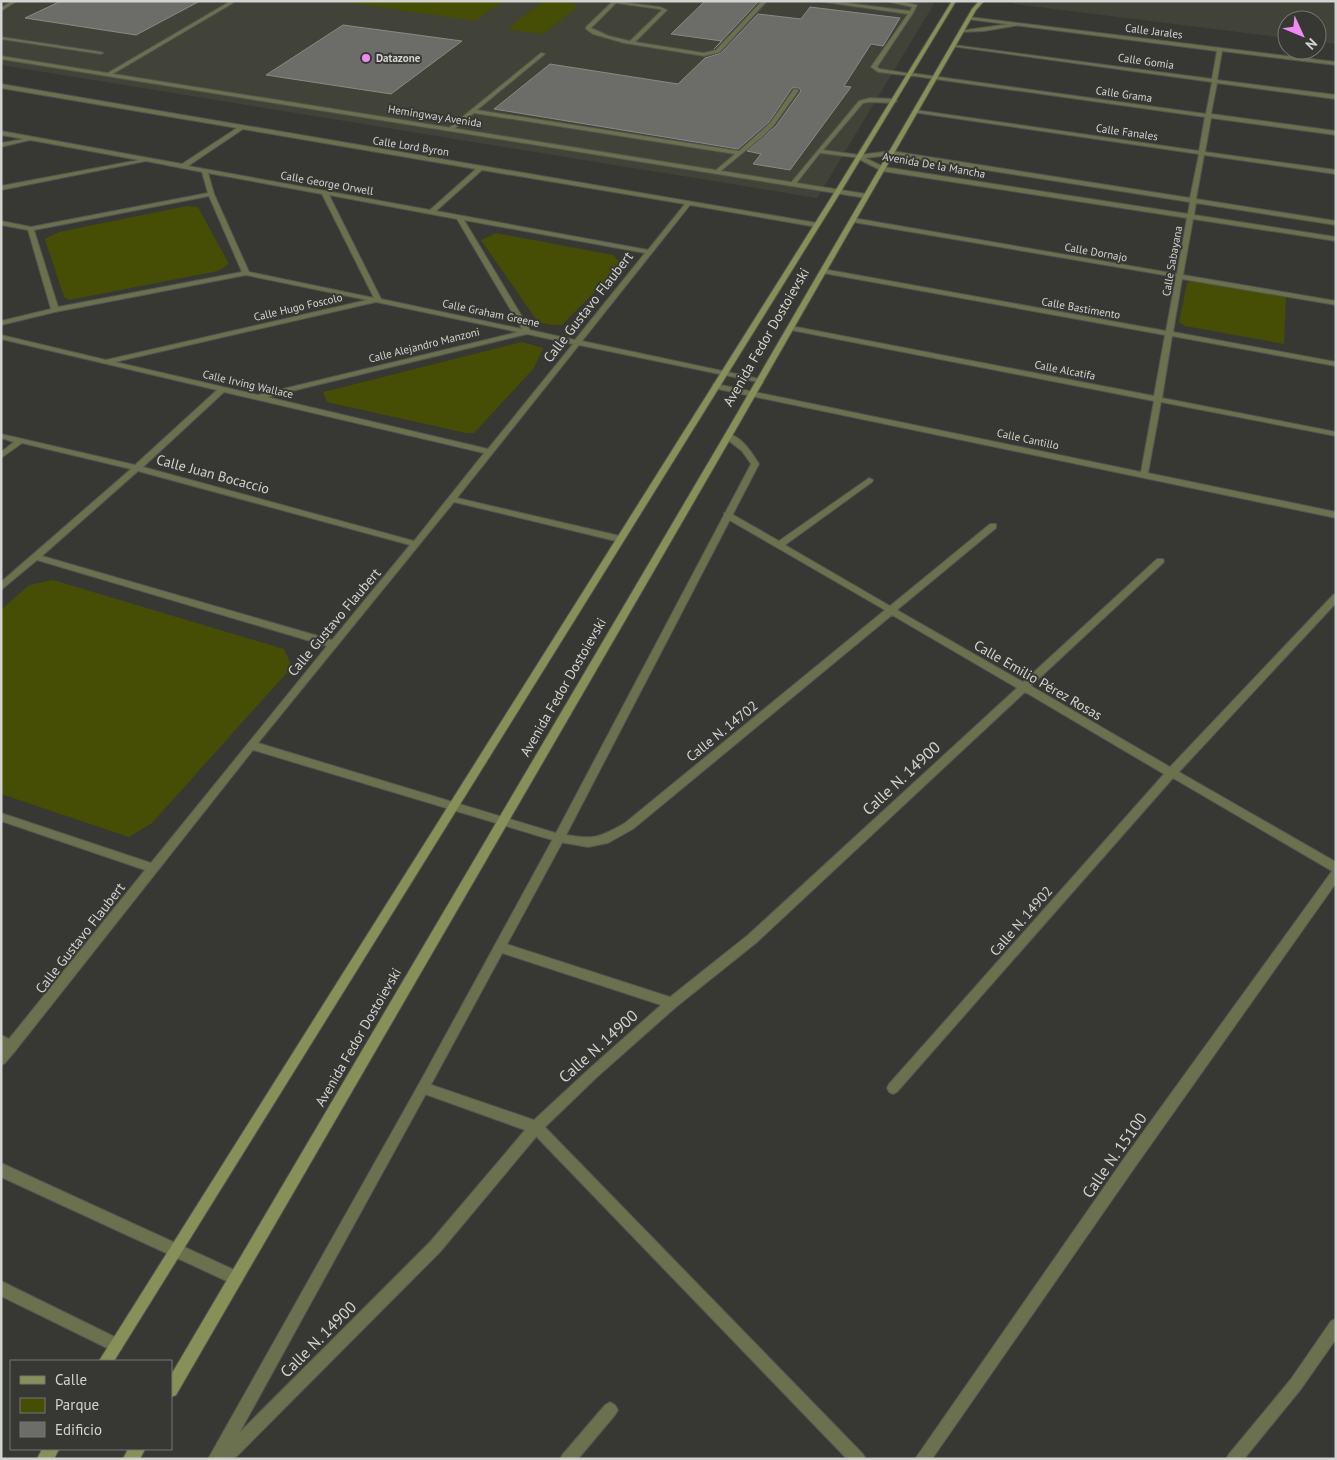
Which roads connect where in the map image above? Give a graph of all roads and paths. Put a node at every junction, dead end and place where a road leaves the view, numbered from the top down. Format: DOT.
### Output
graph roads {
  1 [pos="15,1"];
  2 [pos="766,1"];
  3 [pos="819,1"];
  4 [pos="887,1"];
  5 [pos="954,1"];
  6 [pos="982,1"];
  7 [pos="616,2"];
  8 [pos="232,3"];
  9 [pos="1,10"];
  10 [pos="911,13"];
  11 [pos="969,18"];
  12 [pos="1017,24"];
  13 [pos="961,32"];
  14 [pos="1,38"];
  15 [pos="632,42"];
  16 [pos="953,46"];
  17 [pos="1220,50"];
  18 [pos="101,53"];
  19 [pos="543,54"];
  20 [pos="1,56"];
  21 [pos="1336,64"];
  22 [pos="109,74"];
  23 [pos="910,75"];
  24 [pos="934,78"];
  25 [pos="1214,81"];
  26 [pos="1,86"];
  27 [pos="796,90"];
  28 [pos="1336,97"];
  29 [pos="894,101"];
  30 [pos="473,111"];
  31 [pos="915,112"];
  32 [pos="1208,116"];
  33 [pos="241,128"];
  34 [pos="452,128"];
  35 [pos="1,133"];
  36 [pos="1336,133"];
  37 [pos="33,139"];
  38 [pos="1,145"];
  39 [pos="819,150"];
  40 [pos="740,153"];
  41 [pos="891,153"];
  42 [pos="1202,153"];
  43 [pos="859,157"];
  44 [pos="149,160"];
  45 [pos="183,166"];
  46 [pos="481,167"];
  47 [pos="882,168"];
  48 [pos="204,170"];
  49 [pos="717,172"];
  50 [pos="1336,172"];
  51 [pos="792,184"];
  52 [pos="1,188"];
  53 [pos="837,192"];
  54 [pos="326,193"];
  55 [pos="211,194"];
  56 [pos="866,196"];
  57 [pos="1193,200"];
  58 [pos="689,203"];
  59 [pos="431,212"];
  60 [pos="1190,216"];
  61 [pos="460,218"];
  62 [pos="852,220"];
  63 [pos="1,222"];
  64 [pos="1336,223"];
  65 [pos="817,225"];
  66 [pos="31,229"];
  67 [pos="1336,239"];
  68 [pos="648,252"];
  69 [pos="823,271"];
  70 [pos="246,273"];
  71 [pos="1180,276"];
  72 [pos="378,300"];
  73 [pos="1336,303"];
  74 [pos="55,310"];
  75 [pos="1,323"];
  76 [pos="791,328"];
  77 [pos="527,332"];
  78 [pos="1169,334"];
  79 [pos="1,337"];
  80 [pos="578,343"];
  81 [pos="106,362"];
  82 [pos="1336,364"];
  83 [pos="724,373"];
  84 [pos="760,381"];
  85 [pos="716,386"];
  86 [pos="222,390"];
  87 [pos="753,394"];
  88 [pos="257,398"];
  89 [pos="1158,399"];
  90 [pos="1336,434"];
  91 [pos="1,436"];
  92 [pos="728,436"];
  93 [pos="20,441"];
  94 [pos="489,452"];
  95 [pos="1,456"];
  96 [pos="137,468"];
  97 [pos="1144,475"];
  98 [pos="868,480"];
  99 [pos="452,499"];
  100 [pos="727,515"];
  101 [pos="1336,515"];
  102 [pos="993,526"];
  103 [pos="620,539"];
  104 [pos="416,544"];
  105 [pos="779,545"];
  106 [pos="36,557"];
  107 [pos="1160,561"];
  108 [pos="1,587"];
  109 [pos="1336,597"];
  110 [pos="891,610"];
  111 [pos="333,644"];
  112 [pos="1024,687"];
  113 [pos="251,745"];
  114 [pos="1171,773"];
  115 [pos="454,805"];
  116 [pos="1,818"];
  117 [pos="504,820"];
  118 [pos="559,838"];
  119 [pos="153,868"];
  120 [pos="1336,868"];
  121 [pos="1336,874"];
  122 [pos="500,947"];
  123 [pos="672,1003"];
  124 [pos="7,1043"];
  125 [pos="1,1059"];
  126 [pos="423,1088"];
  127 [pos="893,1088"];
  128 [pos="536,1128"];
  129 [pos="1,1170"];
  130 [pos="176,1250"];
  131 [pos="236,1278"];
  132 [pos="1,1288"];
  133 [pos="1336,1326"];
  134 [pos="116,1345"];
  135 [pos="107,1360"];
  136 [pos="172,1388"];
  137 [pos="610,1410"];
  138 [pos="216,1459"];
  139 [pos="223,1459"];
  140 [pos="568,1459"];
  141 [pos="858,1459"];
  142 [pos="923,1459"];
  143 [pos="1234,1459"];
  1 -- 9 [label="street"];
  2 -- 15 [label="street"];
  3 -- 10 [label="street"];
  4 -- 10 [label="street"];
  5 -- 23 [label="main road, Avenida Fedor Dostoievski"];
  6 -- 11 [label="main road, Avenida Fedor Dostoievski"];
  7 -- 15 [label="street"];
  7 -- 15 [label="street"];
  8 -- 22 [label="street"];
  10 -- 23 [label="street, Calle Grama"];
  11 -- 12 [label="street, Calle Jarales"];
  11 -- 13 [label="main road, Avenida Fedor Dostoievski"];
  12 -- 13 [label="street"];
  12 -- 17 [label="street, Calle Jarales"];
  13 -- 16 [label="main road, Avenida Fedor Dostoievski"];
  14 -- 18 [label="street"];
  16 -- 24 [label="main road, Avenida Fedor Dostoievski"];
  16 -- 25 [label="street, Calle Gomia"];
  17 -- 21 [label="street, Calle Jarales"];
  17 -- 25 [label="street, Calle Sabayana"];
  19 -- 30 [label="street"];
  20 -- 22 [label="street, Hemingway Avenida"];
  22 -- 34 [label="street, Hemingway Avenida"];
  23 -- 24 [label="street, Calle Grama"];
  23 -- 29 [label="main road, Avenida Fedor Dostoievski"];
  24 -- 31 [label="main road, Avenida Fedor Dostoievski"];
  24 -- 32 [label="street, Calle Grama"];
  25 -- 28 [label="street, Calle Gomia"];
  25 -- 32 [label="street, Calle Sabayana"];
  26 -- 33 [label="street, Calle Lord Byron"];
  27 -- 40 [label="street"];
  29 -- 39 [label="street"];
  29 -- 43 [label="main road, Avenida Fedor Dostoievski"];
  30 -- 34 [label="street"];
  30 -- 40 [label="street"];
  31 -- 41 [label="main road, Avenida Fedor Dostoievski"];
  31 -- 42 [label="street, Calle Fanales"];
  32 -- 36 [label="street, Calle Grama"];
  32 -- 42 [label="street, Calle Sabayana"];
  33 -- 45 [label="street"];
  33 -- 46 [label="street, Calle Lord Byron"];
  34 -- 49 [label="street, Hemingway Avenida"];
  35 -- 37 [label="street, Calle George Orwell"];
  37 -- 38 [label="street"];
  37 -- 44 [label="street, Calle George Orwell"];
  39 -- 43 [label="street"];
  39 -- 51 [label="street"];
  40 -- 49 [label="street"];
  41 -- 43 [label="street, Avenida De la Mancha"];
  41 -- 47 [label="main road, Avenida Fedor Dostoievski"];
  41 -- 57 [label="street, Avenida De la Mancha"];
  42 -- 50 [label="street, Calle Fanales"];
  42 -- 57 [label="street, Calle Sabayana"];
  43 -- 47 [label="street, Avenida De la Mancha"];
  43 -- 53 [label="main road, Avenida Fedor Dostoievski"];
  44 -- 45 [label="street, Calle George Orwell"];
  44 -- 52 [label="street"];
  45 -- 48 [label="street, Calle George Orwell"];
  46 -- 58 [label="street, Calle Lord Byron"];
  46 -- 59 [label="street"];
  47 -- 56 [label="main road, Avenida Fedor Dostoievski"];
  47 -- 60 [label="street, Avenida De la Mancha"];
  48 -- 54 [label="street, Calle George Orwell"];
  48 -- 55 [label="street"];
  49 -- 51 [label="street, Hemingway Avenida"];
  51 -- 53 [label="street, Hemingway Avenida"];
  53 -- 56 [label="street, Hemingway Avenida"];
  53 -- 65 [label="main road, Avenida Fedor Dostoievski"];
  54 -- 59 [label="street, Calle George Orwell"];
  54 -- 72 [label="street"];
  55 -- 66 [label="street"];
  55 -- 70 [label="street"];
  56 -- 62 [label="main road, Avenida Fedor Dostoievski"];
  57 -- 60 [label="street, Calle Sabayana"];
  57 -- 64 [label="street, Avenida De la Mancha"];
  58 -- 65 [label="street, Calle Lord Byron"];
  58 -- 68 [label="street, Calle Gustavo Flaubert"];
  59 -- 61 [label="street, Calle George Orwell"];
  60 -- 67 [label="street, Avenida De la Mancha"];
  60 -- 71 [label="street, Calle Sabayana"];
  61 -- 68 [label="street, Calle George Orwell"];
  61 -- 77 [label="street"];
  62 -- 69 [label="main road, Avenida Fedor Dostoievski"];
  62 -- 71 [label="street, Calle Dornajo"];
  63 -- 66 [label="street"];
  65 -- 83 [label="main road, Avenida Fedor Dostoievski"];
  66 -- 74 [label="street"];
  68 -- 80 [label="street, Calle Gustavo Flaubert"];
  69 -- 76 [label="main road, Avenida Fedor Dostoievski"];
  69 -- 78 [label="street, Calle Bastimento"];
  70 -- 72 [label="street, Calle Graham Greene"];
  70 -- 74 [label="street, Calle Graham Greene"];
  71 -- 73 [label="street, Calle Dornajo"];
  71 -- 78 [label="street, Calle Sabayana"];
  72 -- 77 [label="street, Calle Graham Greene"];
  72 -- 81 [label="street, Calle Hugo Foscolo"];
  74 -- 75 [label="street, Calle Graham Greene"];
  76 -- 84 [label="main road, Avenida Fedor Dostoievski"];
  76 -- 89 [label="street, Calle Alcatifa"];
  77 -- 80 [label="street, Calle Graham Greene"];
  77 -- 88 [label="street, Calle Alejandro Manzoni"];
  78 -- 82 [label="street, Calle Bastimento"];
  78 -- 89 [label="street, Calle Sabayana"];
  79 -- 81 [label="street, Calle Irving Wallace"];
  80 -- 83 [label="street, Calle Graham Greene"];
  80 -- 94 [label="street, Calle Gustavo Flaubert"];
  81 -- 86 [label="street, Calle Irving Wallace"];
  83 -- 84 [label="street, Calle Graham Greene"];
  83 -- 85 [label="main road, Avenida Fedor Dostoievski"];
  84 -- 87 [label="main road, Avenida Fedor Dostoievski"];
  85 -- 87 [label="street, Calle Cantillo"];
  85 -- 103 [label="main road, Avenida Fedor Dostoievski"];
  86 -- 88 [label="street, Calle Irving Wallace"];
  86 -- 96 [label="street"];
  87 -- 92 [label="main road, Avenida Fedor Dostoievski"];
  87 -- 97 [label="street, Calle Cantillo"];
  88 -- 94 [label="street, Calle Irving Wallace"];
  89 -- 90 [label="street, Calle Alcatifa"];
  89 -- 97 [label="street, Calle Sabayana"];
  91 -- 93 [label="street, Calle Juan Bocaccio"];
  92 -- 100 [label="street"];
  92 -- 117 [label="main road, Avenida Fedor Dostoievski"];
  93 -- 95 [label="street"];
  93 -- 96 [label="street, Calle Juan Bocaccio"];
  94 -- 99 [label="street, Calle Gustavo Flaubert"];
  96 -- 104 [label="street, Calle Juan Bocaccio"];
  96 -- 106 [label="street"];
  97 -- 101 [label="street, Calle Cantillo"];
  98 -- 105 [label="street"];
  99 -- 103 [label="street"];
  99 -- 104 [label="street, Calle Gustavo Flaubert"];
  100 -- 105 [label="street, Calle Emilio Pérez Rosas"];
  100 -- 118 [label="street"];
  102 -- 110 [label="street, Calle N. 14702"];
  103 -- 115 [label="main road, Avenida Fedor Dostoievski"];
  104 -- 111 [label="street, Calle Gustavo Flaubert"];
  105 -- 110 [label="street, Calle Emilio Pérez Rosas"];
  106 -- 108 [label="street"];
  106 -- 111 [label="street"];
  107 -- 112 [label="street, Calle N. 14900"];
  109 -- 114 [label="street, Calle N. 14902"];
  110 -- 112 [label="street, Calle Emilio Pérez Rosas"];
  110 -- 118 [label="street, Calle N. 14702"];
  111 -- 113 [label="street, Calle Gustavo Flaubert"];
  112 -- 114 [label="street, Calle Emilio Pérez Rosas"];
  112 -- 123 [label="street, Calle N. 14900"];
  113 -- 115 [label="street, Calle N. 14702"];
  113 -- 119 [label="street, Calle Gustavo Flaubert"];
  114 -- 120 [label="street, Calle Emilio Pérez Rosas"];
  114 -- 127 [label="street, Calle N. 14902"];
  115 -- 117 [label="street, Calle N. 14702"];
  115 -- 130 [label="main road, Avenida Fedor Dostoievski"];
  116 -- 119 [label="street"];
  117 -- 118 [label="street, Calle N. 14702"];
  117 -- 131 [label="main road, Avenida Fedor Dostoievski"];
  118 -- 122 [label="street"];
  119 -- 124 [label="street, Calle Gustavo Flaubert"];
  121 -- 142 [label="street, Calle N. 15100"];
  122 -- 123 [label="street"];
  122 -- 126 [label="street"];
  123 -- 128 [label="street, Calle N. 14900"];
  124 -- 125 [label="street, Calle Gustavo Flaubert"];
  126 -- 128 [label="street"];
  126 -- 138 [label="street"];
  128 -- 139 [label="street, Calle N. 14900"];
  128 -- 141 [label="street"];
  129 -- 130 [label="street"];
  130 -- 131 [label="street"];
  130 -- 134 [label="main road, Avenida Fedor Dostoievski"];
  131 -- 136 [label="main road, Avenida Fedor Dostoievski"];
  132 -- 134 [label="street"];
  133 -- 143 [label="street"];
  134 -- 135 [label="main road, Avenida Fedor Dostoievski"];
  137 -- 140 [label="street"];
}
